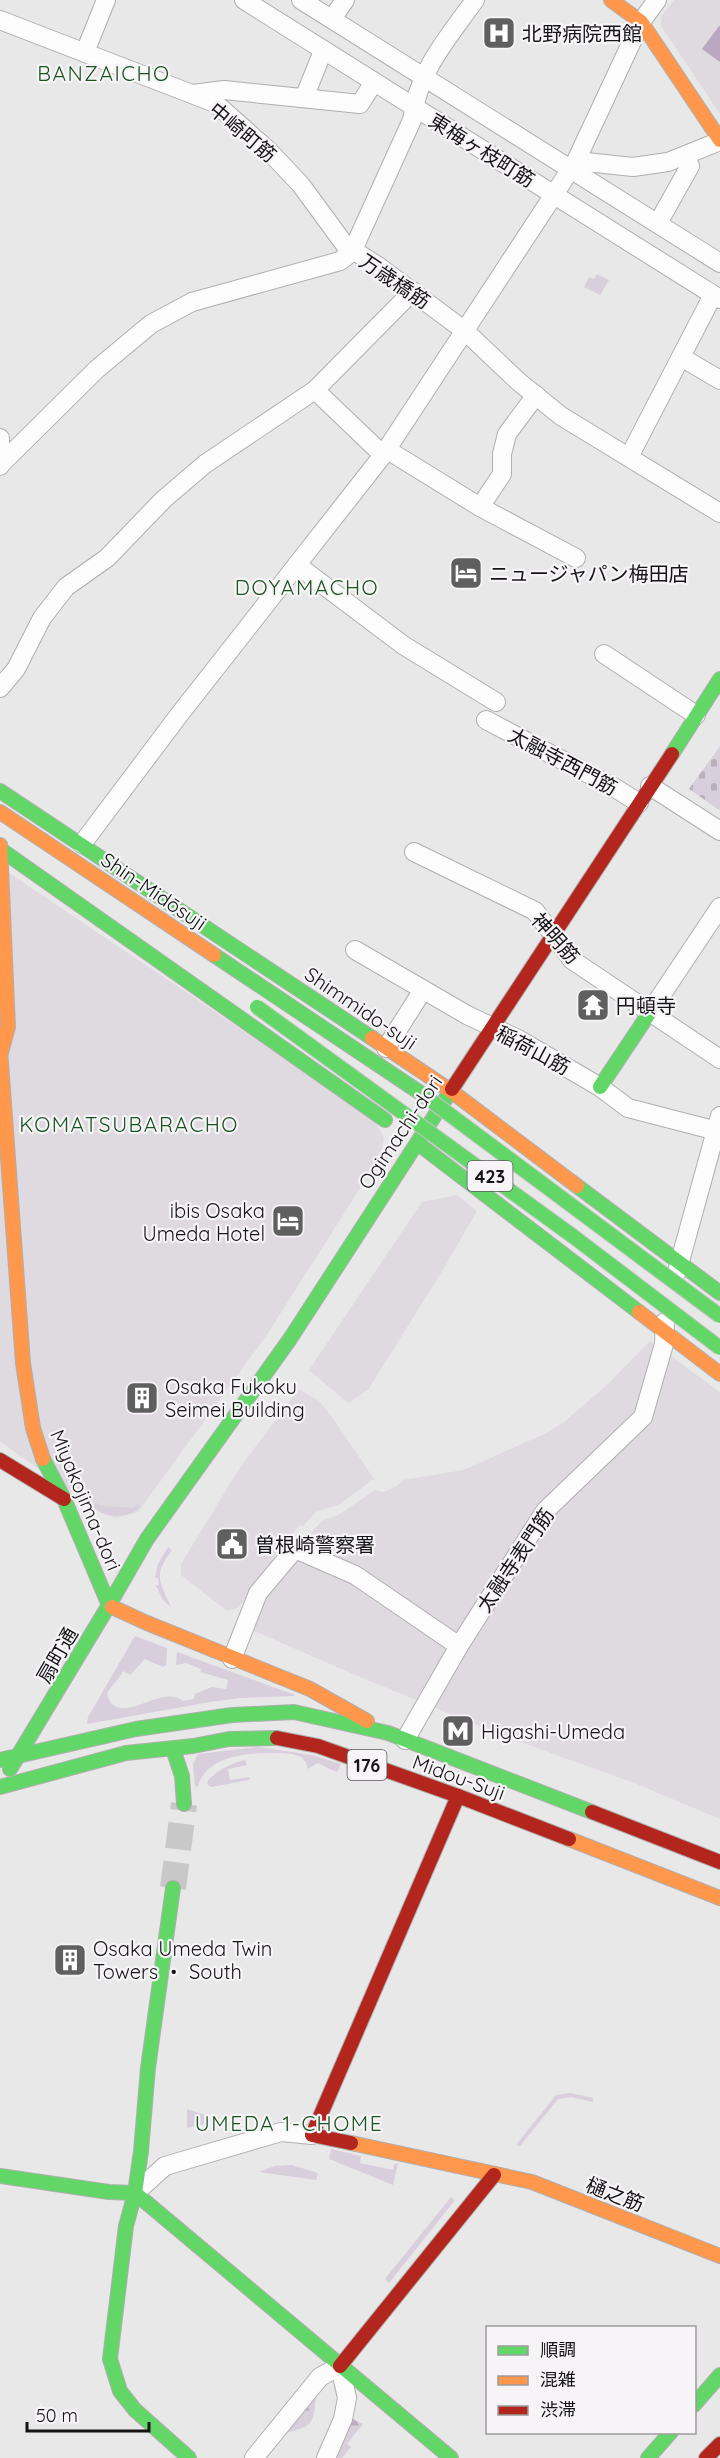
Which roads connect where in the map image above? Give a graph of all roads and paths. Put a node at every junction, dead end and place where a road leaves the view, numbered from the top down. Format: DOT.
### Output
graph roads {
  1 [pos="106,0"];
  2 [pos="244,0"];
  3 [pos="301,0"];
  4 [pos="345,0"];
  5 [pos="475,0"];
  6 [pos="611,0"];
  7 [pos="657,0"];
  8 [pos="0,20"];
  9 [pos="332,20"];
  10 [pos="641,22"];
  11 [pos="323,51"];
  12 [pos="85,52"];
  13 [pos="423,76"];
  14 [pos="374,82"];
  15 [pos="188,94"];
  16 [pos="304,98"];
  17 [pos="414,108"];
  18 [pos="720,140"];
  19 [pos="686,156"];
  20 [pos="573,165"];
  21 [pos="554,195"];
  22 [pos="658,223"];
  23 [pos="352,252"];
  24 [pos="720,263"];
  25 [pos="413,291"];
  26 [pos="717,297"];
  27 [pos="465,331"];
  28 [pos="681,357"];
  29 [pos="720,380"];
  30 [pos="315,390"];
  31 [pos="536,395"];
  32 [pos="0,438"];
  33 [pos="385,452"];
  34 [pos="629,457"];
  35 [pos="1,465"];
  36 [pos="480,507"];
  37 [pos="720,513"];
  38 [pos="576,558"];
  39 [pos="297,565"];
  40 [pos="604,654"];
  41 [pos="720,679"];
  42 [pos="0,688"];
  43 [pos="496,702"];
  44 [pos="696,715"];
  45 [pos="486,720"];
  46 [pos="651,786"];
  47 [pos="0,791"];
  48 [pos="639,803"];
  49 [pos="0,812"];
  50 [pos="720,831"];
  51 [pos="0,837"];
  52 [pos="82,844"];
  53 [pos="0,848"];
  54 [pos="414,852"];
  55 [pos="720,907"];
  56 [pos="119,916"];
  57 [pos="553,935"];
  58 [pos="356,950"];
  59 [pos="3,977"];
  60 [pos="423,990"];
  61 [pos="286,1002"];
  62 [pos="650,1012"];
  63 [pos="492,1028"];
  64 [pos="386,1048"];
  65 [pos="1,1050"];
  66 [pos="720,1059"];
  67 [pos="600,1087"];
  68 [pos="451,1091"];
  69 [pos="718,1123"];
  70 [pos="407,1135"];
  71 [pos="711,1179"];
  72 [pos="679,1263"];
  73 [pos="720,1293"];
  74 [pos="720,1306"];
  75 [pos="720,1316"];
  76 [pos="663,1330"];
  77 [pos="720,1330"];
  78 [pos="720,1348"];
  79 [pos="720,1360"];
  80 [pos="720,1374"];
  81 [pos="0,1460"];
  82 [pos="64,1499"];
  83 [pos="109,1605"];
  84 [pos="459,1646"];
  85 [pos="232,1659"];
  86 [pos="39,1725"];
  87 [pos="397,1736"];
  88 [pos="0,1748"];
  89 [pos="173,1749"];
  90 [pos="18,1758"];
  91 [pos="0,1760"];
  92 [pos="0,1786"];
  93 [pos="458,1796"];
  94 [pos="184,1804"];
  95 [pos="720,1862"];
  96 [pos="173,1888"];
  97 [pos="720,1898"];
  98 [pos="312,2134"];
  99 [pos="494,2175"];
  100 [pos="0,2176"];
  101 [pos="135,2193"];
  102 [pos="720,2256"];
  103 [pos="340,2366"];
  104 [pos="720,2375"];
  105 [pos="696,2403"];
  106 [pos="670,2434"];
  107 [pos="720,2444"];
  108 [pos="189,2458"];
  109 [pos="254,2458"];
  110 [pos="326,2458"];
  111 [pos="451,2458"];
  112 [pos="648,2458"];
  113 [pos="706,2458"];
  1 -- 12 [label="street"];
  2 -- 11 [label="street, 東梅ヶ枝町筋"];
  3 -- 9 [label="street, 東梅ヶ枝町筋"];
  4 -- 9 [label="street"];
  5 -- 13 [label="street"];
  6 -- 10 [label="main road"];
  7 -- 10 [label="street"];
  8 -- 12 [label="street, 中崎町筋"];
  9 -- 13 [label="street, 東梅ヶ枝町筋"];
  10 -- 18 [label="main road"];
  10 -- 20 [label="street"];
  11 -- 14 [label="street, 東梅ヶ枝町筋"];
  11 -- 16 [label="street"];
  12 -- 15 [label="street, 中崎町筋"];
  13 -- 17 [label="street"];
  13 -- 20 [label="street, 東梅ヶ枝町筋"];
  14 -- 16 [label="street"];
  14 -- 17 [label="street, 東梅ヶ枝町筋"];
  15 -- 16 [label="street"];
  15 -- 23 [label="street, 中崎町筋"];
  17 -- 21 [label="street, 東梅ヶ枝町筋"];
  17 -- 23 [label="street"];
  18 -- 19 [label="street"];
  19 -- 20 [label="street"];
  19 -- 22 [label="street"];
  20 -- 21 [label="street"];
  20 -- 22 [label="street, 東梅ヶ枝町筋"];
  21 -- 26 [label="street, 東梅ヶ枝町筋"];
  21 -- 27 [label="street"];
  22 -- 24 [label="street, 東梅ヶ枝町筋"];
  23 -- 25 [label="street, 万歳橋筋"];
  23 -- 35 [label="street, 万歳橋筋"];
  25 -- 27 [label="street, 万歳橋筋"];
  25 -- 30 [label="street"];
  26 -- 28 [label="street"];
  27 -- 31 [label="street, 万歳橋筋"];
  27 -- 33 [label="street"];
  28 -- 29 [label="street"];
  28 -- 34 [label="street"];
  30 -- 33 [label="street"];
  30 -- 42 [label="street"];
  31 -- 34 [label="street, 万歳橋筋"];
  31 -- 36 [label="street"];
  32 -- 35 [label="street"];
  33 -- 36 [label="street"];
  33 -- 39 [label="street"];
  34 -- 37 [label="street, 万歳橋筋"];
  36 -- 38 [label="street"];
  39 -- 43 [label="street"];
  39 -- 52 [label="street"];
  40 -- 44 [label="street"];
  41 -- 44 [label="main road, Ogimachi-dori"];
  44 -- 46 [label="main road, Ogimachi-dori"];
  45 -- 48 [label="street, 太融寺西門筋"];
  46 -- 48 [label="main road, Ogimachi-dori"];
  46 -- 50 [label="street"];
  47 -- 52 [label="main road, Shimmido-suji"];
  48 -- 57 [label="main road, Ogimachi-dori"];
  49 -- 61 [label="main road, Shin-Midōsuji / 423"];
  51 -- 56 [label="main road"];
  52 -- 64 [label="main road, Shimmido-suji"];
  53 -- 59 [label="main road, Miyakojima-dori"];
  53 -- 70 [label="main road"];
  54 -- 57 [label="street, 神明筋"];
  55 -- 62 [label="street"];
  57 -- 62 [label="street, 神明筋"];
  57 -- 63 [label="main road, Ogimachi-dori"];
  58 -- 60 [label="street, 稲荷山筋"];
  59 -- 65 [label="main road, Miyakojima-dori"];
  60 -- 63 [label="street, 稲荷山筋"];
  60 -- 64 [label="street"];
  61 -- 74 [label="main road, 423"];
  61 -- 75 [label="main road, 423, bridge"];
  61 -- 77 [label="main road, 423"];
  62 -- 66 [label="street, 神明筋"];
  62 -- 67 [label="main road"];
  63 -- 67 [label="street, 稲荷山筋"];
  63 -- 68 [label="main road, Ogimachi-dori"];
  64 -- 68 [label="main road, Shimmido-suji"];
  65 -- 82 [label="main road, Miyakojima-dori"];
  67 -- 69 [label="street, 稲荷山筋"];
  68 -- 70 [label="main road, Ogimachi-dori"];
  68 -- 72 [label="main road, Shimmido-suji"];
  69 -- 71 [label="street"];
  70 -- 76 [label="main road"];
  70 -- 83 [label="main road, Ogimachi-dori"];
  71 -- 72 [label="street"];
  72 -- 73 [label="main road, Shimmido-suji"];
  72 -- 76 [label="street, 太融寺表門筋"];
  76 -- 80 [label="main road"];
  76 -- 84 [label="street, 太融寺表門筋"];
  78 -- 79 [label="main road, 423, bridge"];
  81 -- 82 [label="main road"];
  82 -- 83 [label="main road, Miyakojima-dori"];
  83 -- 85 [label="main road"];
  83 -- 86 [label="main road, 扇町通"];
  84 -- 85 [label="street"];
  84 -- 87 [label="street, 太融寺表門筋"];
  85 -- 87 [label="main road"];
  86 -- 88 [label="main road"];
  86 -- 90 [label="main road, 扇町通"];
  87 -- 90 [label="main road, Midou-Suji / 176"];
  87 -- 95 [label="main road, Midou-Suji / 176"];
  89 -- 92 [label="main road, Midou-Suji / 176"];
  89 -- 93 [label="main road, Midou-Suji / 176"];
  89 -- 94 [label="main road"];
  90 -- 91 [label="main road, 176"];
  90 -- 92 [label="main road, 扇町通"];
  93 -- 97 [label="main road, Midou-Suji / 176"];
  93 -- 98 [label="main road"];
  96 -- 101 [label="main road"];
  98 -- 99 [label="main road, 樋之筋"];
  98 -- 101 [label="street"];
  99 -- 102 [label="main road, 樋之筋"];
  99 -- 103 [label="main road"];
  100 -- 101 [label="main road"];
  101 -- 103 [label="main road"];
  101 -- 108 [label="main road"];
  103 -- 109 [label="street"];
  103 -- 110 [label="street"];
  103 -- 111 [label="main road"];
  104 -- 105 [label="main road"];
  106 -- 112 [label="main road"];
  107 -- 113 [label="main road"];
}
